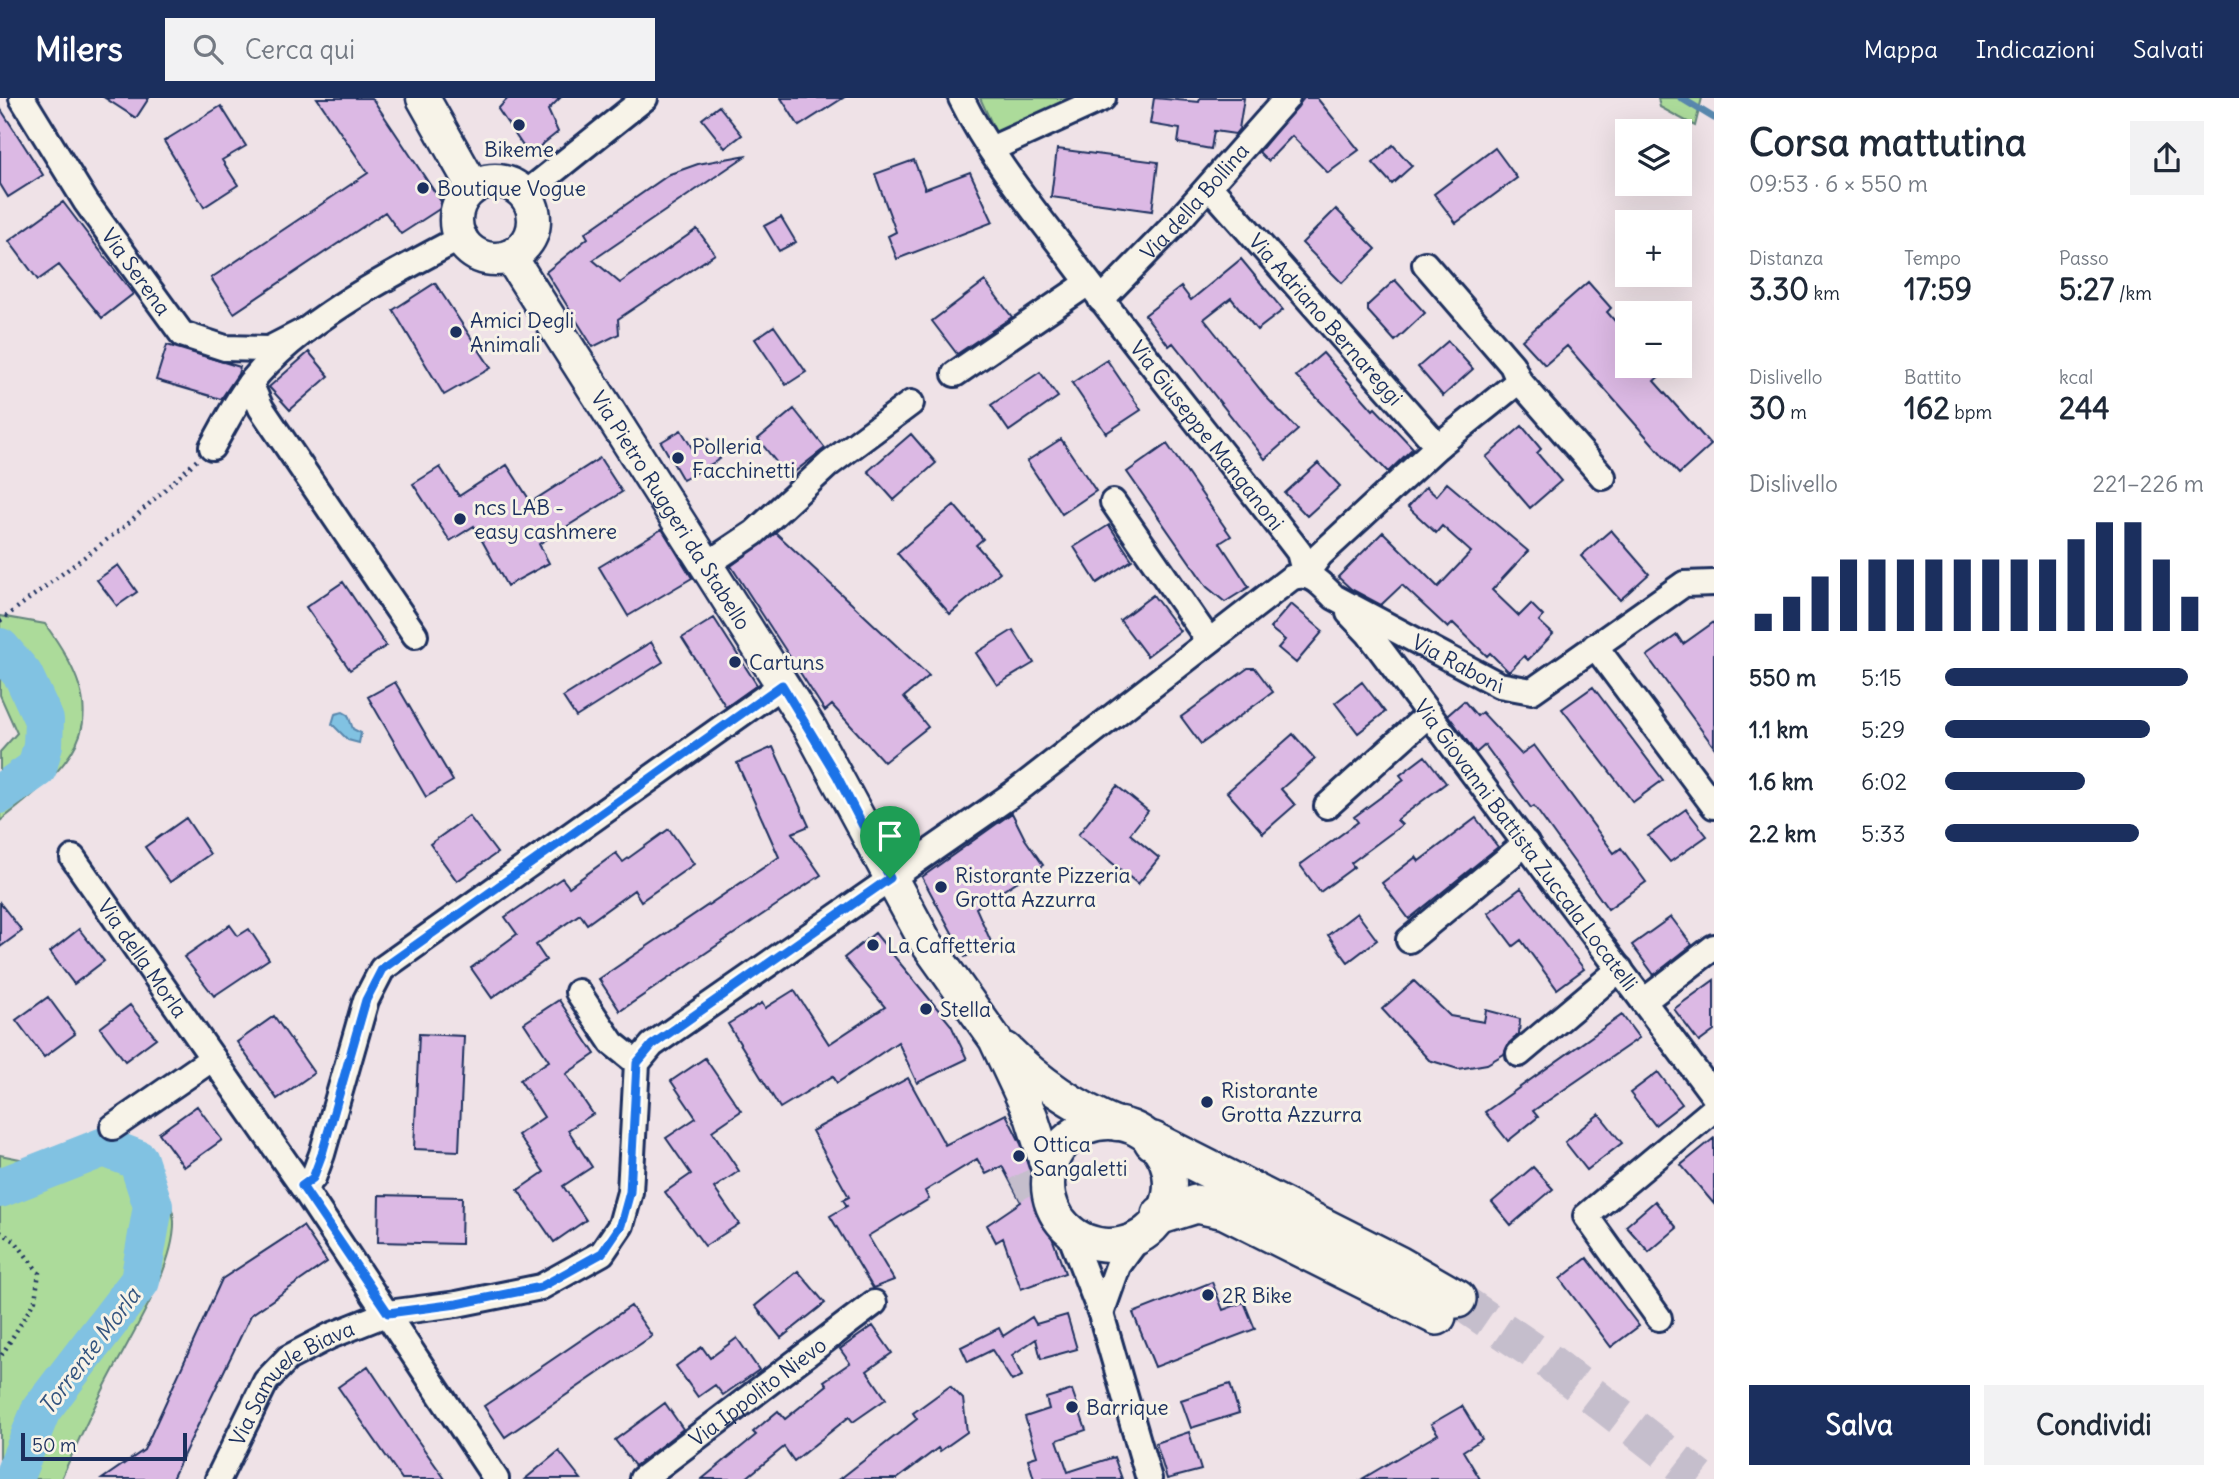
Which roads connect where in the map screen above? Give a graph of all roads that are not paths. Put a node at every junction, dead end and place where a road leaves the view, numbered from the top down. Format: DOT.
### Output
graph roads {
  1 [pos="22,98"];
  2 [pos="423,98"];
  3 [pos="645,98"];
  4 [pos="961,98"];
  5 [pos="1103,98"];
  6 [pos="1287,98"];
  7 [pos="991,149"];
  8 [pos="473,187"];
  9 [pos="1215,193"];
  10 [pos="524,194"];
  11 [pos="462,237"];
  12 [pos="510,256"];
  13 [pos="1425,264"];
  14 [pos="1095,291"];
  15 [pos="306,330"];
  16 [pos="955,374"];
  17 [pos="1519,381"];
  18 [pos="250,383"];
  19 [pos="911,403"];
  20 [pos="1438,446"];
  21 [pos="212,447"];
  22 [pos="1603,477"];
  23 [pos="1113,502"];
  24 [pos="706,565"];
  25 [pos="1305,575"];
  26 [pos="1714,583"];
  27 [pos="1334,597"];
  28 [pos="415,635"];
  29 [pos="1209,641"];
  30 [pos="1595,646"];
  31 [pos="782,685"];
  32 [pos="1429,714"];
  33 [pos="1327,806"];
  34 [pos="1714,806"];
  35 [pos="1526,843"];
  36 [pos="73,858"];
  37 [pos="890,878"];
  38 [pos="1409,940"];
  39 [pos="1714,947"];
  40 [pos="1620,969"];
  41 [pos="578,992"];
  42 [pos="1644,1001"];
  43 [pos="995,1039"];
  44 [pos="1519,1055"];
  45 [pos="213,1058"];
  46 [pos="637,1063"];
  47 [pos="1714,1096"];
  48 [pos="1714,1108"];
  49 [pos="1117,1124"];
  50 [pos="113,1128"];
  51 [pos="1153,1142"];
  52 [pos="1044,1175"];
  53 [pos="302,1186"];
  54 [pos="1151,1226"];
  55 [pos="1068,1229"];
  56 [pos="874,1303"];
  57 [pos="388,1313"];
  58 [pos="1101,1314"];
  59 [pos="1659,1318"];
  60 [pos="218,1479"];
  61 [pos="496,1479"];
  62 [pos="642,1479"];
  63 [pos="1149,1479"];
  1 -- 15 [label="street, Via Serena"];
  2 -- 8 [label="main road"];
  3 -- 10 [label="street"];
  4 -- 7 [label="street, Via Giuseppe Manganoni"];
  5 -- 7 [label="street"];
  6 -- 14 [label="street, Via della Bollina"];
  7 -- 14 [label="street, Via Giuseppe Manganoni"];
  8 -- 10 [label="main road"];
  8 -- 11 [label="main road"];
  9 -- 20 [label="street, Via Adriano Bernareggi"];
  10 -- 12 [label="main road"];
  11 -- 12 [label="main road"];
  11 -- 15 [label="street"];
  12 -- 24 [label="main road, Via Pietro Ruggeri da Stabello"];
  13 -- 17 [label="street"];
  14 -- 16 [label="street, Via della Bollina"];
  14 -- 25 [label="street, Via Giuseppe Manganoni"];
  15 -- 18 [label="street"];
  17 -- 20 [label="street"];
  17 -- 22 [label="street"];
  18 -- 21 [label="street"];
  18 -- 28 [label="street"];
  19 -- 24 [label="street"];
  20 -- 25 [label="street"];
  23 -- 29 [label="street"];
  24 -- 31 [label="main road, Via Pietro Ruggeri da Stabello"];
  25 -- 27 [label="street, Via Raboni"];
  25 -- 29 [label="street"];
  26 -- 30 [label="street, Via Raboni"];
  27 -- 30 [label="street, Via Raboni"];
  27 -- 32 [label="street, Via Giovanni Battista Zuccala Locatelli"];
  29 -- 37 [label="street"];
  30 -- 34 [label="street"];
  31 -- 37 [label="main road, Via Pietro Ruggeri da Stabello"];
  31 -- 53 [label="street"];
  32 -- 33 [label="street"];
  32 -- 35 [label="street, Via Giovanni Battista Zuccala Locatelli"];
  35 -- 38 [label="street"];
  35 -- 40 [label="street, Via Giovanni Battista Zuccala Locatelli"];
  36 -- 45 [label="street, Via della Morla"];
  37 -- 43 [label="main road, Via Pietro Ruggeri da Stabello"];
  37 -- 46 [label="street"];
  39 -- 42 [label="street"];
  40 -- 42 [label="street, Via Giovanni Battista Zuccala Locatelli"];
  40 -- 44 [label="street"];
  41 -- 46 [label="street"];
  42 -- 47 [label="street, Via Giovanni Battista Zuccala Locatelli"];
  43 -- 49 [label="main road"];
  43 -- 52 [label="main road, Via Pietro Ruggeri da Stabello"];
  45 -- 50 [label="street"];
  45 -- 53 [label="street, Via della Morla"];
  46 -- 57 [label="street, Via Samuele Biava"];
  48 -- 59 [label="street"];
  49 -- 51 [label="main road"];
  49 -- 52 [label="main road"];
  51 -- 54 [label="main road"];
  51 -- 54 [label="highway"];
  52 -- 55 [label="main road, Via Pietro Ruggeri da Stabello"];
  53 -- 57 [label="street, Via della Morla"];
  54 -- 55 [label="main road"];
  54 -- 58 [label="street"];
  55 -- 58 [label="street, Via Pietro Ruggeri da Stabello"];
  56 -- 62 [label="street, Via Ippolito Nievo"];
  57 -- 60 [label="street, Via Samuele Biava"];
  57 -- 61 [label="street, Via della Morla"];
  58 -- 63 [label="street, Via Pietro Ruggeri da Stabello"];
}
